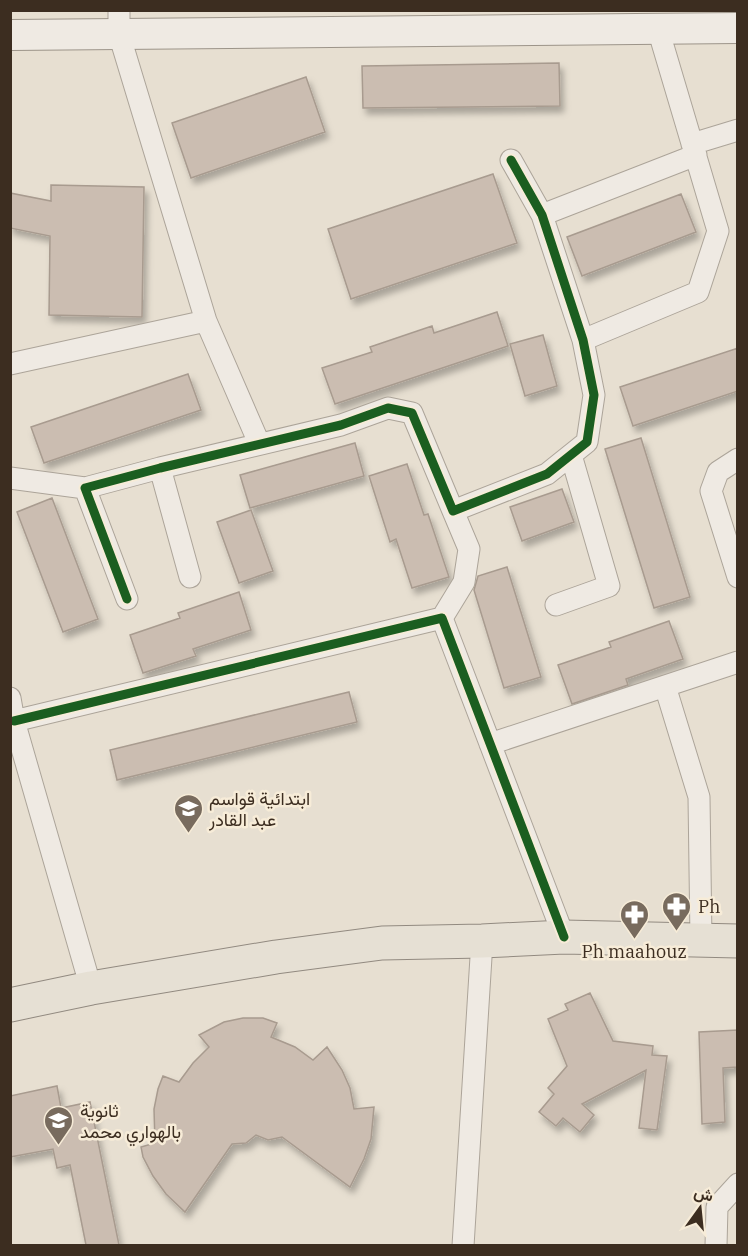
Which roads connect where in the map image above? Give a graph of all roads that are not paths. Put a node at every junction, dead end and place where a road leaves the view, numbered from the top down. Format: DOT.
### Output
graph roads {
  1 [pos="628,20"];
  2 [pos="119,22"];
  3 [pos="738,28"];
  4 [pos="658,29"];
  5 [pos="10,35"];
  6 [pos="738,130"];
  7 [pos="694,150"];
  8 [pos="511,160"];
  9 [pos="542,215"];
  10 [pos="206,321"];
  11 [pos="583,340"];
  12 [pos="10,364"];
  13 [pos="258,443"];
  14 [pos="571,455"];
  15 [pos="738,459"];
  16 [pos="160,468"];
  17 [pos="10,478"];
  18 [pos="84,488"];
  19 [pos="453,511"];
  20 [pos="190,577"];
  21 [pos="738,577"];
  22 [pos="127,599"];
  23 [pos="556,604"];
  24 [pos="442,618"];
  25 [pos="738,662"];
  26 [pos="665,686"];
  27 [pos="10,698"];
  28 [pos="14,721"];
  29 [pos="490,744"];
  30 [pos="564,937"];
  31 [pos="701,940"];
  32 [pos="482,941"];
  33 [pos="738,941"];
  34 [pos="91,988"];
  35 [pos="10,1005"];
  36 [pos="738,1184"];
  37 [pos="463,1245"];
  38 [pos="716,1245"];
  1 -- 2 [label="street"];
  1 -- 4 [label="street"];
  2 -- 5 [label="street"];
  2 -- 10 [label="street"];
  3 -- 4 [label="street"];
  4 -- 7 [label="street"];
  6 -- 7 [label="street"];
  7 -- 9 [label="street"];
  7 -- 11 [label="street"];
  8 -- 9 [label="street"];
  9 -- 11 [label="street"];
  10 -- 12 [label="street"];
  10 -- 13 [label="street"];
  11 -- 14 [label="street"];
  13 -- 16 [label="street"];
  13 -- 19 [label="street"];
  14 -- 19 [label="street"];
  14 -- 23 [label="street"];
  15 -- 21 [label="street"];
  16 -- 18 [label="street"];
  16 -- 20 [label="street"];
  17 -- 18 [label="street"];
  18 -- 22 [label="street"];
  19 -- 24 [label="street"];
  24 -- 28 [label="street"];
  24 -- 29 [label="street"];
  25 -- 26 [label="street"];
  26 -- 29 [label="street"];
  26 -- 31 [label="street"];
  27 -- 28 [label="street"];
  28 -- 34 [label="street"];
  29 -- 30 [label="street"];
  30 -- 31 [label="main road"];
  30 -- 32 [label="main road"];
  31 -- 33 [label="main road"];
  32 -- 34 [label="main road"];
  32 -- 37 [label="street"];
  34 -- 35 [label="main road"];
  36 -- 38 [label="street"];
}
